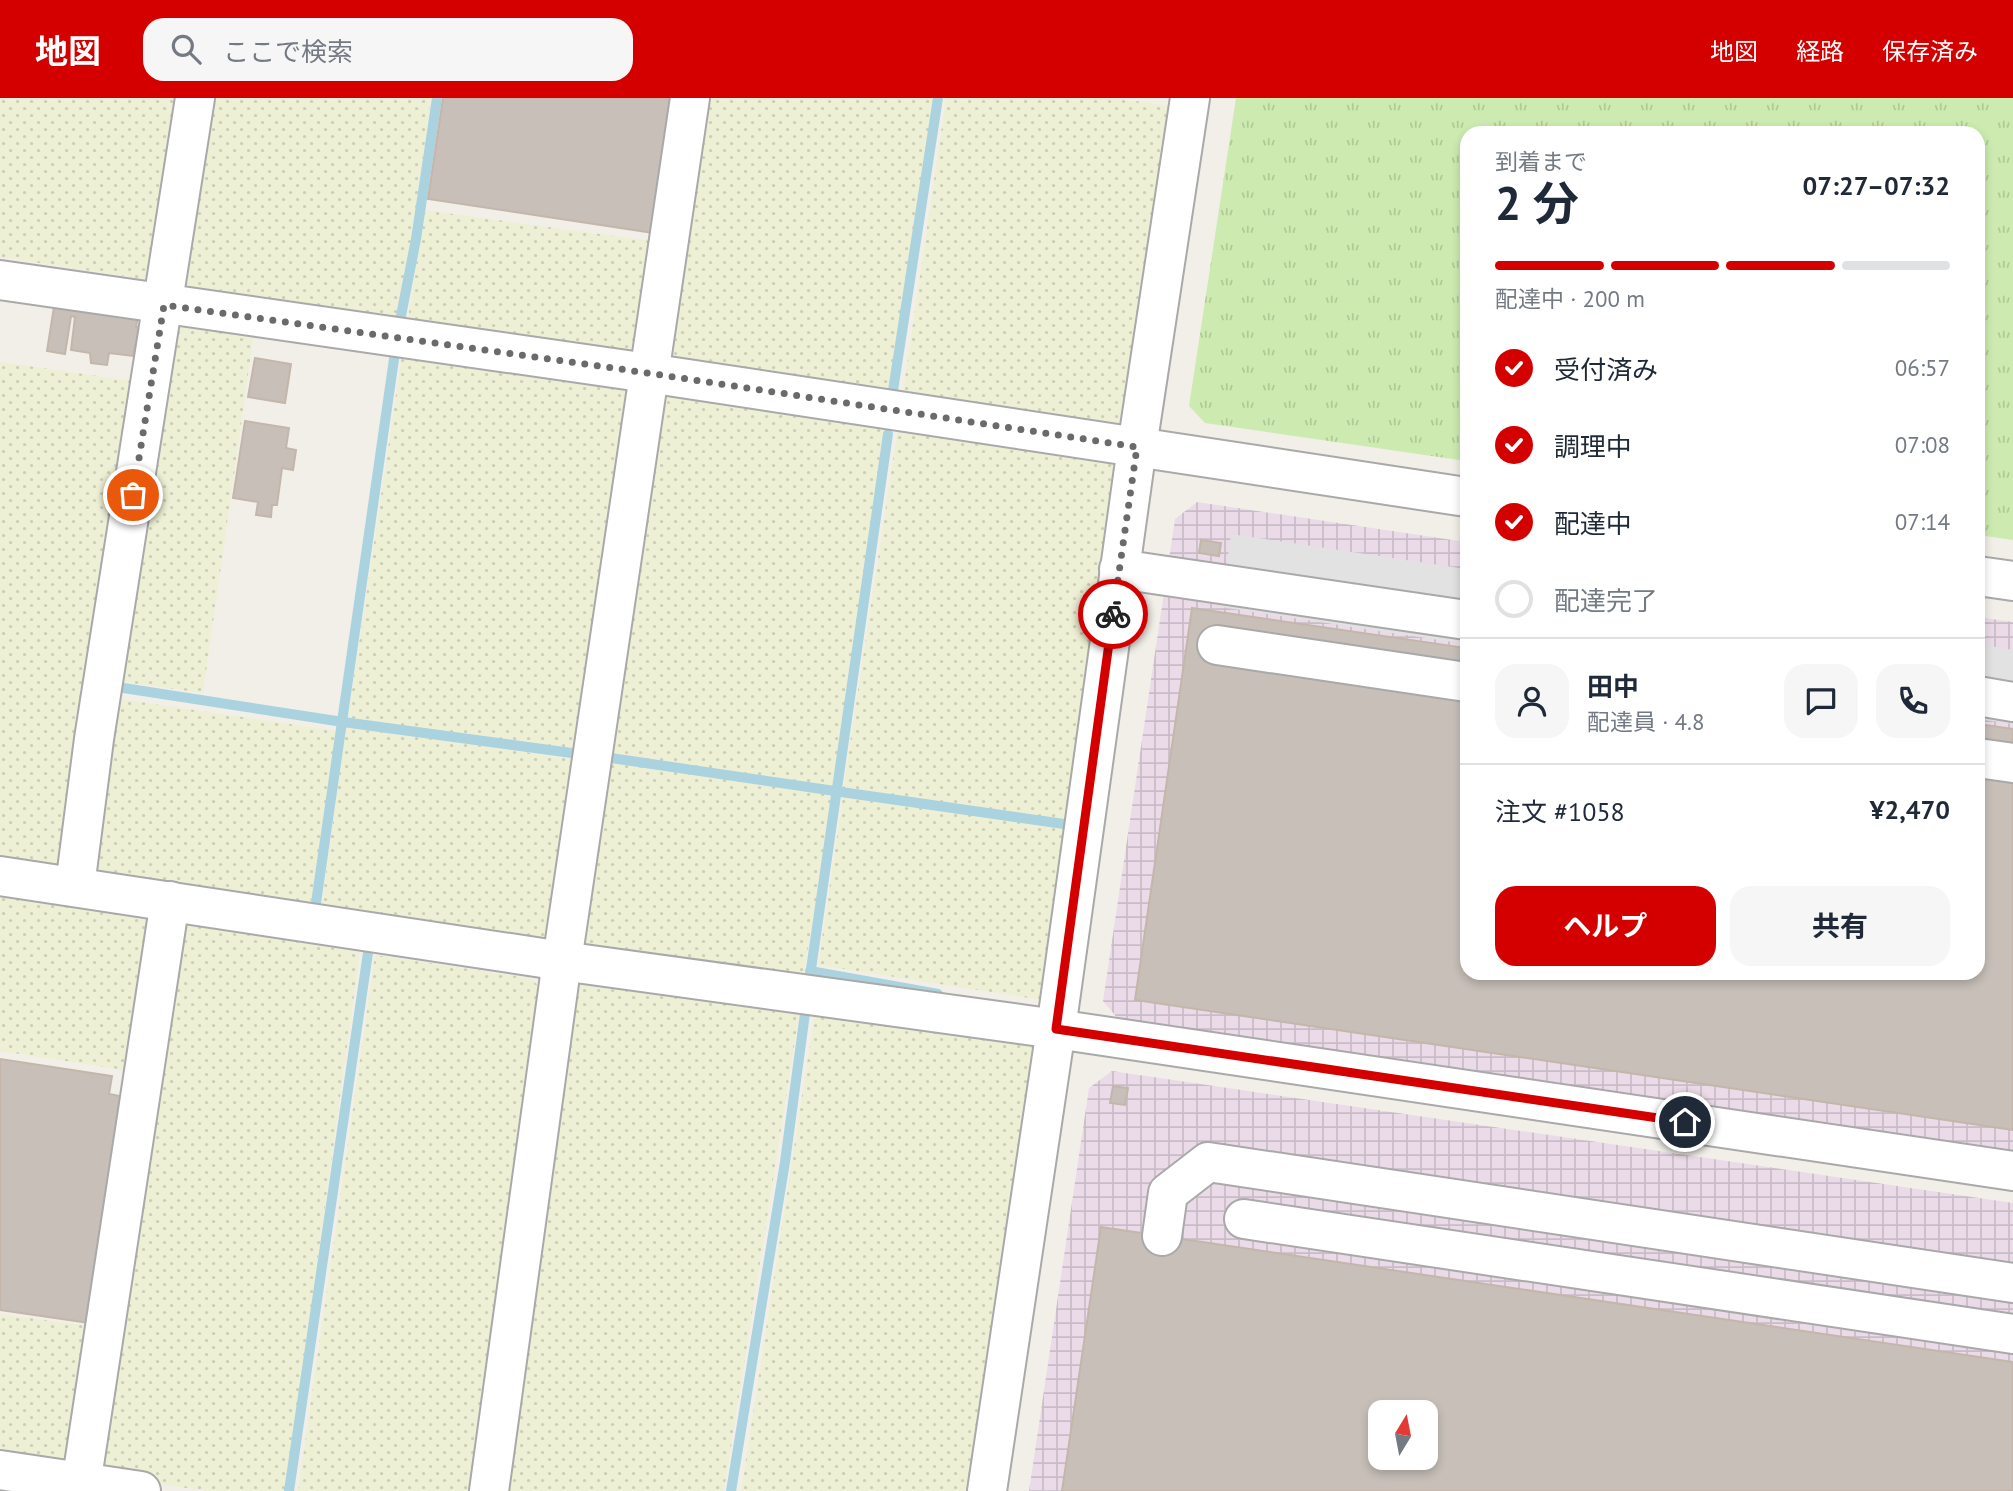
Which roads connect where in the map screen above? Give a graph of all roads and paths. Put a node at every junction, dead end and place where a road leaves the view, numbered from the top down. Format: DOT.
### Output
graph roads {
  1 [pos="195,98"];
  2 [pos="690,98"];
  3 [pos="1191,98"];
  4 [pos="0,280"];
  5 [pos="164,305"];
  6 [pos="648,373"];
  7 [pos="1137,447"];
  8 [pos="1460,496"];
  9 [pos="1119,569"];
  10 [pos="1985,577"];
  11 [pos="2013,581"];
  12 [pos="1460,620"];
  13 [pos="1216,645"];
  14 [pos="1460,681"];
  15 [pos="1985,697"];
  16 [pos="2013,702"];
  17 [pos="1985,759"];
  18 [pos="2013,763"];
  19 [pos="0,876"];
  20 [pos="75,886"];
  21 [pos="170,901"];
  22 [pos="562,961"];
  23 [pos="1056,1029"];
  24 [pos="2013,1171"];
  25 [pos="1244,1219"];
  26 [pos="1162,1236"];
  27 [pos="2013,1283"];
  28 [pos="2013,1334"];
  29 [pos="0,1470"];
  30 [pos="81,1487"];
  31 [pos="141,1491"];
  32 [pos="489,1491"];
  33 [pos="987,1491"];
  1 -- 5 [label="street"];
  2 -- 6 [label="street"];
  3 -- 7 [label="street"];
  4 -- 5 [label="street"];
  5 -- 6 [label="street"];
  5 -- 20 [label="street"];
  6 -- 7 [label="street"];
  6 -- 22 [label="street"];
  7 -- 8 [label="street"];
  7 -- 9 [label="street"];
  9 -- 12 [label="street"];
  9 -- 23 [label="street"];
  10 -- 11 [label="street"];
  13 -- 14 [label="street"];
  15 -- 16 [label="street"];
  17 -- 18 [label="street"];
  19 -- 20 [label="street"];
  20 -- 21 [label="street"];
  21 -- 22 [label="street"];
  21 -- 30 [label="street"];
  22 -- 23 [label="street"];
  22 -- 32 [label="street"];
  23 -- 24 [label="street"];
  23 -- 33 [label="street"];
  25 -- 28 [label="street"];
  26 -- 27 [label="street"];
  29 -- 30 [label="street"];
  30 -- 31 [label="street"];
}
